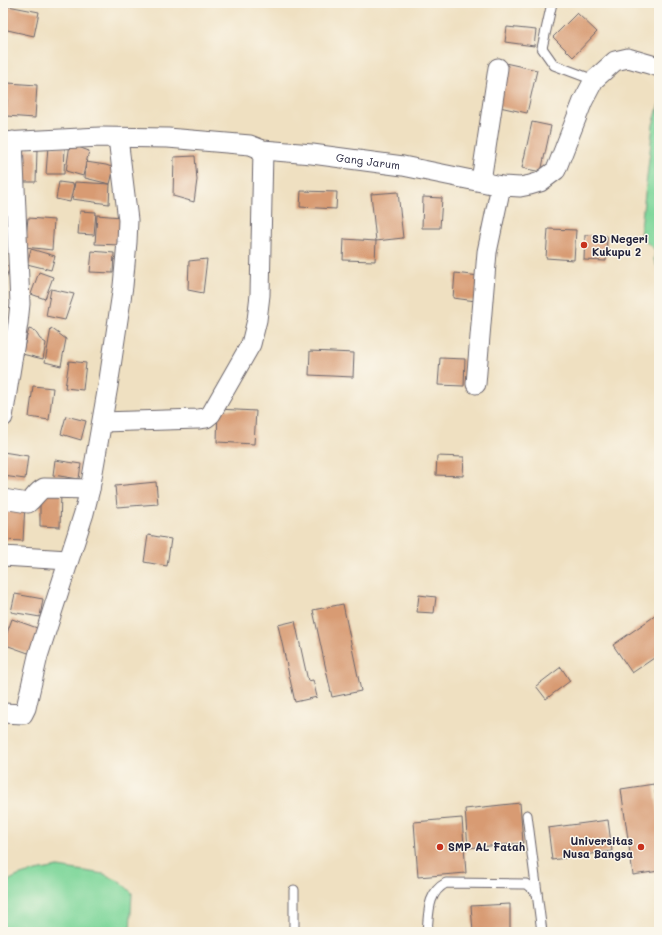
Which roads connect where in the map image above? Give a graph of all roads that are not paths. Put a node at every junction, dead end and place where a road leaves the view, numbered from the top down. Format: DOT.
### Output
graph roads {
  1 [pos="552,3"];
  2 [pos="659,67"];
  3 [pos="498,68"];
  4 [pos="594,80"];
  5 [pos="118,138"];
  6 [pos="8,142"];
  7 [pos="263,150"];
  8 [pos="480,181"];
  9 [pos="501,186"];
  10 [pos="476,384"];
  11 [pos="3,417"];
  12 [pos="102,422"];
  13 [pos="90,489"];
  14 [pos="3,499"];
  15 [pos="3,556"];
  16 [pos="68,560"];
  17 [pos="3,714"];
  18 [pos="527,815"];
  19 [pos="294,890"];
  20 [pos="536,893"];
  21 [pos="294,932"];
  22 [pos="427,932"];
  23 [pos="542,932"];
  1 -- 4 [label="lane"];
  2 -- 4 [label="street, Gang Jarum"];
  3 -- 8 [label="street"];
  4 -- 9 [label="street, Gang Jarum"];
  5 -- 6 [label="street, Gang Jarum"];
  5 -- 7 [label="street, Gang Jarum"];
  5 -- 12 [label="street"];
  6 -- 11 [label="street"];
  7 -- 8 [label="street, Gang Jarum"];
  7 -- 12 [label="street"];
  8 -- 9 [label="street, Gang Jarum"];
  9 -- 10 [label="street"];
  12 -- 13 [label="street"];
  13 -- 14 [label="street"];
  13 -- 16 [label="street"];
  15 -- 16 [label="street"];
  16 -- 17 [label="street"];
  18 -- 20 [label="lane"];
  19 -- 21 [label="lane"];
  20 -- 22 [label="lane"];
  20 -- 23 [label="lane"];
}
